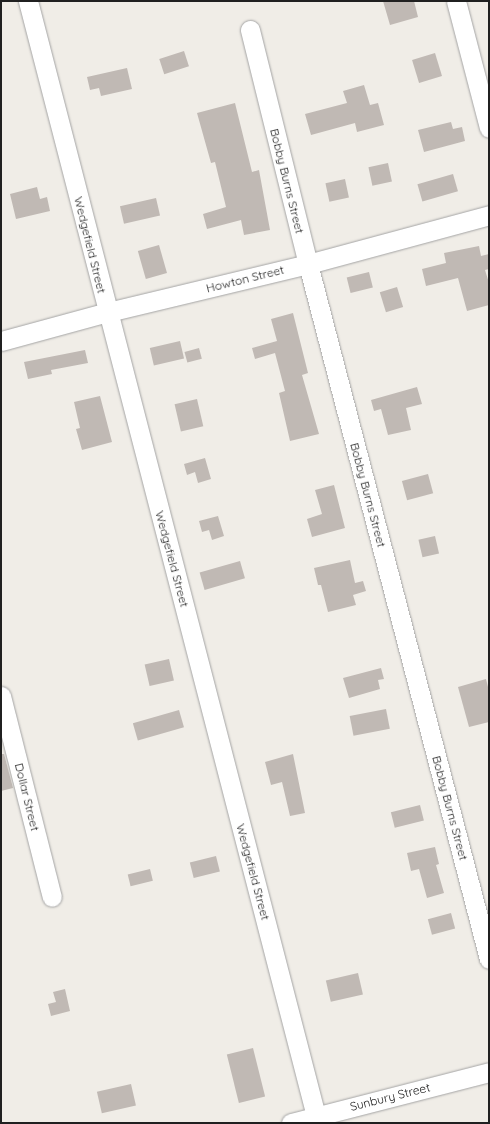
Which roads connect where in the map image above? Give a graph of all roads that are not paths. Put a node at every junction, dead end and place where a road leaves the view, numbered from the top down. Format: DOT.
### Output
graph roads {
  1 [pos="28,1"];
  2 [pos="456,1"];
  3 [pos="250,30"];
  4 [pos="489,128"];
  5 [pos="489,215"];
  6 [pos="308,264"];
  7 [pos="108,312"];
  8 [pos="1,341"];
  9 [pos="1,696"];
  10 [pos="52,897"];
  11 [pos="489,959"];
  12 [pos="489,1072"];
  13 [pos="316,1116"];
  14 [pos="291,1123"];
  1 -- 7 [label="street, Wedgefield Street"];
  2 -- 4 [label="street"];
  3 -- 6 [label="street, Bobby Burns Street"];
  5 -- 6 [label="street, Howton Street"];
  6 -- 7 [label="street, Howton Street"];
  6 -- 11 [label="street, Bobby Burns Street"];
  7 -- 8 [label="street, Howton Street"];
  7 -- 13 [label="street, Wedgefield Street"];
  9 -- 10 [label="street, Dollar Street"];
  12 -- 13 [label="street, Sunbury Street"];
  13 -- 14 [label="street, Sunbury Street"];
}
